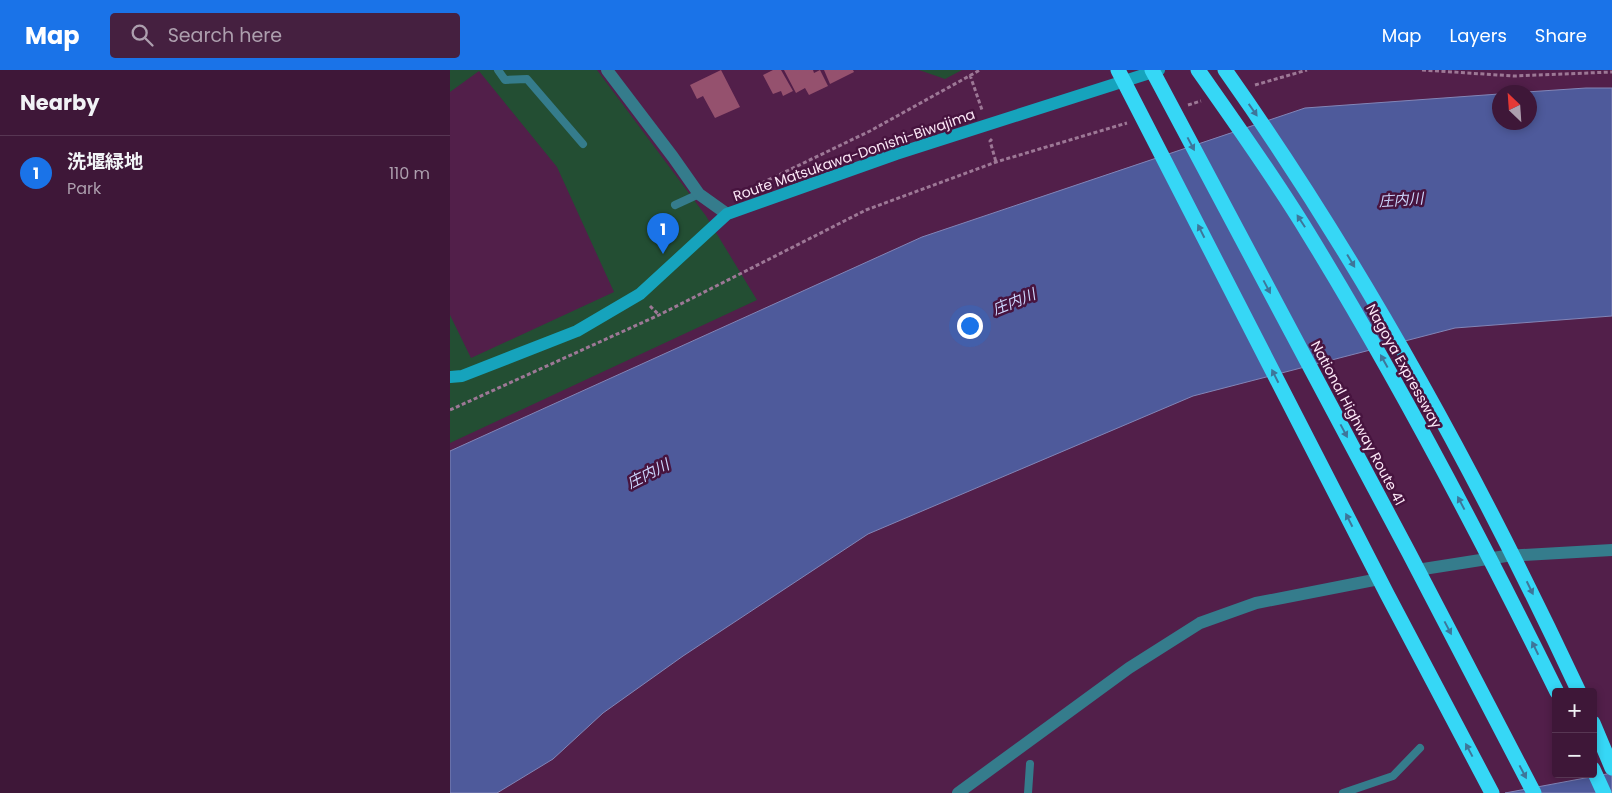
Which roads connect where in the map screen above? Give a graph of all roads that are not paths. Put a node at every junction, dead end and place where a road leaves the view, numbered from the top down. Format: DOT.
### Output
graph roads {
  1 [pos="498,70"];
  2 [pos="607,70"];
  3 [pos="1198,70"];
  4 [pos="1225,70"];
  5 [pos="1155,71"];
  6 [pos="1121,76"];
  7 [pos="583,144"];
  8 [pos="699,194"];
  9 [pos="675,205"];
  10 [pos="727,214"];
  11 [pos="450,377"];
  12 [pos="1612,550"];
  13 [pos="1417,570"];
  14 [pos="1379,579"];
  15 [pos="1555,688"];
  16 [pos="1577,688"];
  17 [pos="1597,732"];
  18 [pos="1420,748"];
  19 [pos="1030,764"];
  20 [pos="1612,768"];
  21 [pos="1597,778"];
  22 [pos="958,793"];
  23 [pos="1028,793"];
  24 [pos="1343,793"];
  25 [pos="1492,793"];
  26 [pos="1534,793"];
  27 [pos="1604,793"];
  1 -- 7 [label="lane"];
  2 -- 8 [label="street"];
  15 -- 3 [label="highway, Nagoya Expressway, one-way"];
  4 -- 16 [label="highway, Nagoya Expressway, one-way"];
  5 -- 6 [label="main road, Route Matsukawa-Donishi-Biwajima"];
  5 -- 13 [label="highway, National Highway Route 41, one-way"];
  6 -- 10 [label="main road, Route Matsukawa-Donishi-Biwajima"];
  14 -- 6 [label="highway, one-way"];
  8 -- 9 [label="lane"];
  8 -- 10 [label="street"];
  10 -- 11 [label="main road, Route Matsukawa-Donishi-Biwajima"];
  12 -- 13 [label="street"];
  13 -- 26 [label="highway, National Highway Route 41, one-way"];
  14 -- 22 [label="street"];
  25 -- 14 [label="highway, one-way"];
  17 -- 20 [label="highway"];
  18 -- 24 [label="lane"];
  19 -- 23 [label="lane"];
  21 -- 27 [label="highway"];
}
